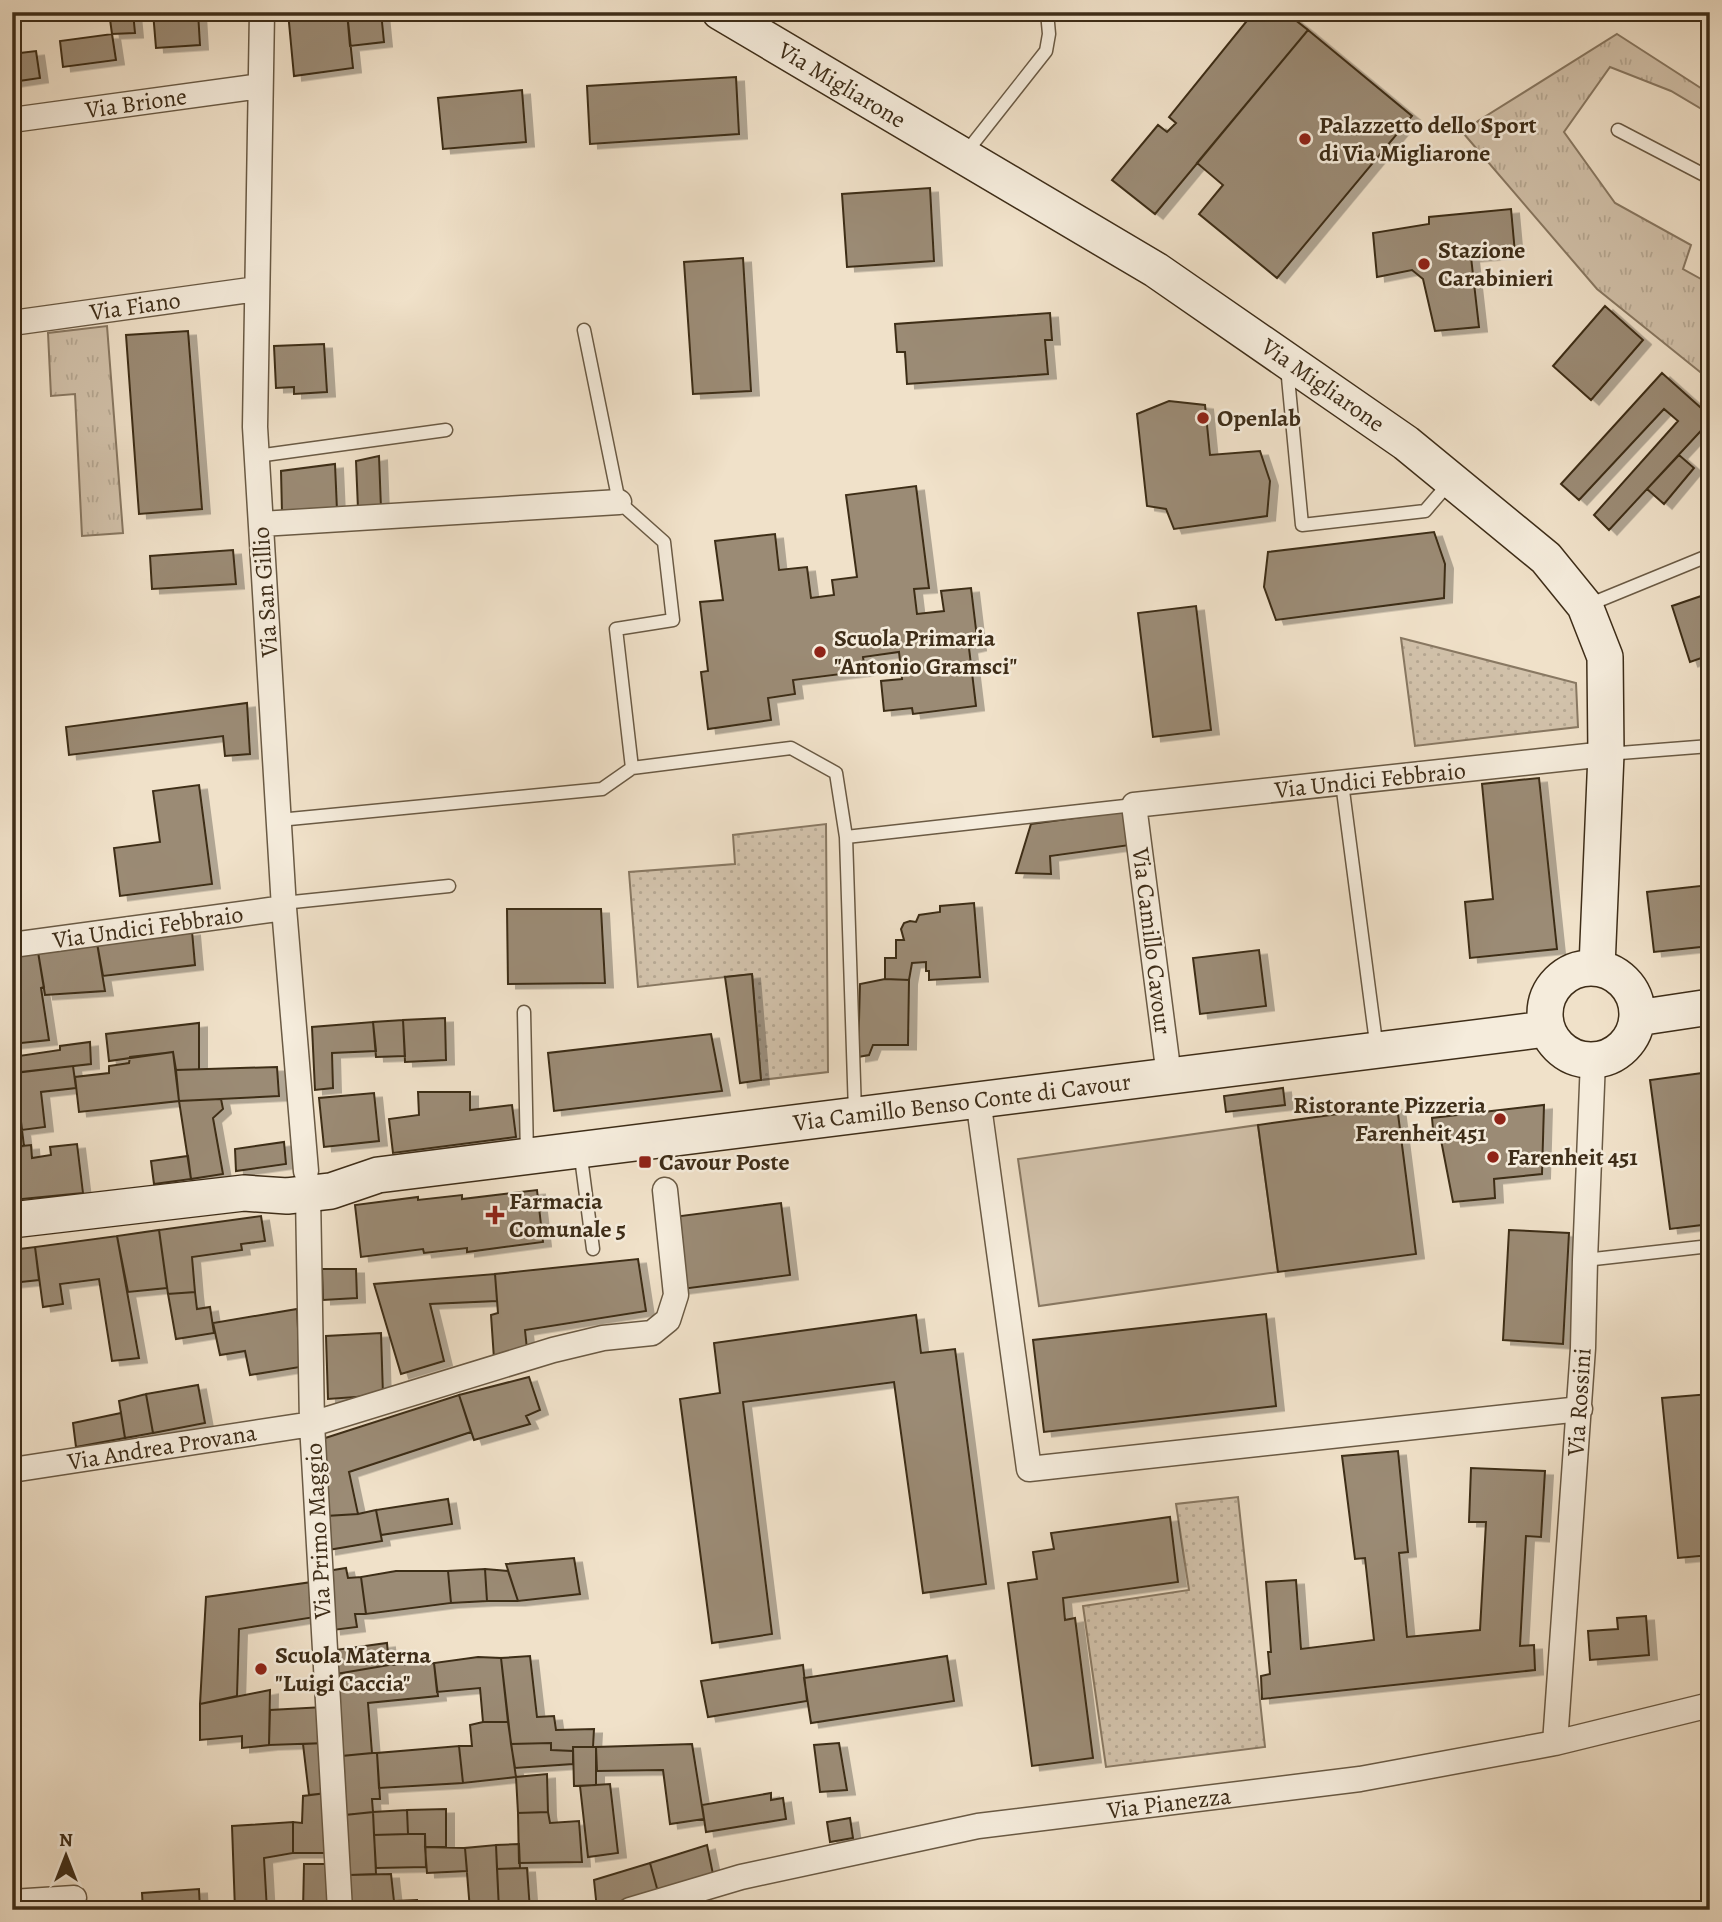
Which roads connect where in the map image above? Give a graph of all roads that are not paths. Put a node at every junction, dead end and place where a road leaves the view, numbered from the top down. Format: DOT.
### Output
graph roads {
  1 [pos="262,12"];
  2 [pos="720,12"];
  3 [pos="1047,12"];
  4 [pos="260,86"];
  5 [pos="12,120"];
  6 [pos="1618,130"];
  7 [pos="963,156"];
  8 [pos="1710,178"];
  9 [pos="257,289"];
  10 [pos="12,323"];
  11 [pos="584,330"];
  12 [pos="1286,360"];
  13 [pos="446,430"];
  14 [pos="257,456"];
  15 [pos="1452,480"];
  16 [pos="619,502"];
  17 [pos="261,524"];
  18 [pos="1710,555"];
  19 [pos="1585,606"];
  20 [pos="1710,746"];
  21 [pos="1606,754"];
  22 [pos="632,768"];
  23 [pos="1342,783"];
  24 [pos="1134,805"];
  25 [pos="279,820"];
  26 [pos="846,837"];
  27 [pos="449,887"];
  28 [pos="284,906"];
  29 [pos="12,945"];
  30 [pos="1597,967"];
  31 [pos="1710,1007"];
  32 [pos="524,1012"];
  33 [pos="1637,1018"];
  34 [pos="1546,1029"];
  35 [pos="1377,1050"];
  36 [pos="1593,1060"];
  37 [pos="1169,1076"];
  38 [pos="978,1099"];
  39 [pos="855,1114"];
  40 [pos="580,1150"];
  41 [pos="527,1156"];
  42 [pos="307,1183"];
  43 [pos="665,1190"];
  44 [pos="12,1220"];
  45 [pos="1710,1246"];
  46 [pos="593,1249"];
  47 [pos="1585,1260"];
  48 [pos="1580,1409"];
  49 [pos="312,1424"];
  50 [pos="12,1471"];
  51 [pos="1710,1705"];
  52 [pos="1555,1743"];
  53 [pos="74,1898"];
  54 [pos="12,1902"];
  55 [pos="340,1910"];
  56 [pos="630,1910"];
  1 -- 4 [label="street, Via San Gillio"];
  2 -- 7 [label="main road, Via Migliarone"];
  3 -- 7 [label="lane"];
  4 -- 5 [label="street, Via Brione"];
  4 -- 9 [label="street, Via San Gillio"];
  6 -- 8 [label="lane"];
  7 -- 12 [label="main road, Via Migliarone"];
  9 -- 10 [label="street, Via Fiano"];
  9 -- 14 [label="street, Via San Gillio"];
  11 -- 16 [label="lane"];
  12 -- 15 [label="main road, Via Migliarone"];
  12 -- 15 [label="lane"];
  13 -- 14 [label="lane"];
  14 -- 17 [label="street, Via San Gillio"];
  15 -- 19 [label="main road, Via Migliarone"];
  16 -- 17 [label="street"];
  16 -- 22 [label="lane"];
  17 -- 25 [label="street, Via San Gillio"];
  18 -- 19 [label="lane"];
  19 -- 21 [label="main road, Via Migliarone"];
  20 -- 21 [label="lane"];
  21 -- 23 [label="street, Via Undici Febbraio"];
  21 -- 30 [label="main road, Via Migliarone"];
  22 -- 25 [label="lane"];
  22 -- 26 [label="lane"];
  23 -- 24 [label="street, Via Undici Febbraio"];
  23 -- 35 [label="lane"];
  24 -- 26 [label="lane"];
  24 -- 37 [label="street, Via Camillo Cavour"];
  25 -- 28 [label="street, Via San Gillio"];
  26 -- 39 [label="lane"];
  27 -- 28 [label="lane"];
  28 -- 29 [label="street, Via Undici Febbraio"];
  28 -- 42 [label="street, Via San Gillio"];
  30 -- 33 [label="main road"];
  30 -- 34 [label="main road"];
  31 -- 33 [label="main road"];
  32 -- 41 [label="lane"];
  33 -- 36 [label="main road"];
  34 -- 35 [label="main road, Via Camillo Benso Conte di Cavour"];
  34 -- 36 [label="main road"];
  35 -- 37 [label="main road, Via Camillo Benso Conte di Cavour"];
  36 -- 47 [label="street, Via Rossini"];
  37 -- 38 [label="main road, Via Camillo Benso Conte di Cavour"];
  38 -- 39 [label="main road, Via Camillo Benso Conte di Cavour"];
  38 -- 48 [label="street"];
  39 -- 40 [label="main road, Via Camillo Benso Conte di Cavour"];
  40 -- 41 [label="main road, Via Camillo Benso Conte di Cavour"];
  40 -- 46 [label="lane"];
  41 -- 42 [label="main road, Via Camillo Benso Conte di Cavour"];
  42 -- 44 [label="main road, Via Camillo Benso Conte di Cavour"];
  42 -- 49 [label="street, Via Primo Maggio"];
  43 -- 49 [label="street, Via Andrea Provana"];
  45 -- 47 [label="lane"];
  47 -- 48 [label="street, Via Rossini"];
  48 -- 52 [label="street, Via Rossini"];
  49 -- 50 [label="street, Via Andrea Provana"];
  49 -- 55 [label="street, Via Primo Maggio"];
  51 -- 52 [label="street, Via Pianezza"];
  52 -- 56 [label="street, Via Pianezza"];
  53 -- 54 [label="street"];
}
